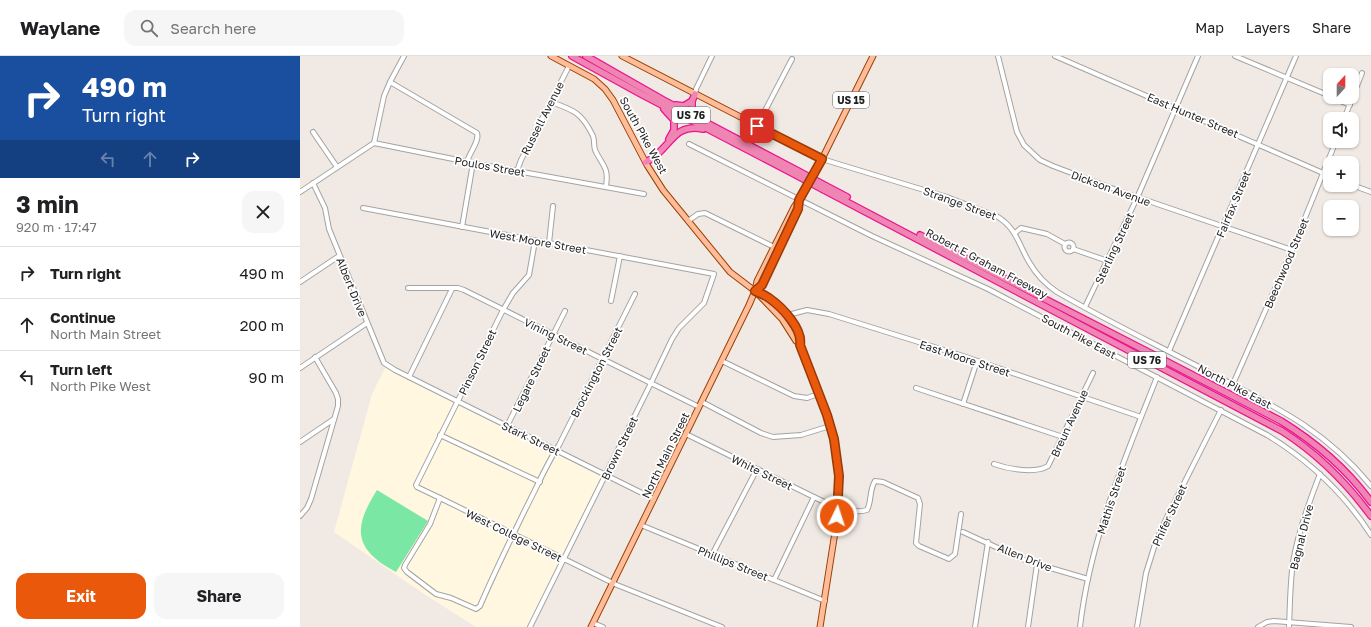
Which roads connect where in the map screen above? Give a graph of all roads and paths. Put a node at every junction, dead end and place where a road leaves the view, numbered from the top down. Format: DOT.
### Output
graph roads {
  1 [pos="404,56"];
  2 [pos="551,56"];
  3 [pos="572,56"];
  4 [pos="586,56"];
  5 [pos="622,56"];
  6 [pos="712,56"];
  7 [pos="873,56"];
  8 [pos="998,56"];
  9 [pos="1055,56"];
  10 [pos="1198,56"];
  11 [pos="1235,56"];
  12 [pos="1296,56"];
  13 [pos="632,58"];
  14 [pos="792,59"];
  15 [pos="569,66"];
  16 [pos="1362,73"];
  17 [pos="1287,78"];
  18 [pos="390,82"];
  19 [pos="695,94"];
  20 [pos="1323,94"];
  21 [pos="692,101"];
  22 [pos="551,102"];
  23 [pos="661,102"];
  24 [pos="1350,105"];
  25 [pos="1176,108"];
  26 [pos="1347,112"];
  27 [pos="757,126"];
  28 [pos="713,129"];
  29 [pos="313,132"];
  30 [pos="374,143"];
  31 [pos="689,144"];
  32 [pos="1259,144"];
  33 [pos="661,151"];
  34 [pos="822,159"];
  35 [pos="467,162"];
  36 [pos="646,162"];
  37 [pos="473,163"];
  38 [pos="337,167"];
  39 [pos="517,171"];
  40 [pos="1323,173"];
  41 [pos="313,184"];
  42 [pos="606,186"];
  43 [pos="1359,188"];
  44 [pos="300,192"];
  45 [pos="1371,192"];
  46 [pos="644,194"];
  47 [pos="1137,198"];
  48 [pos="799,200"];
  49 [pos="553,206"];
  50 [pos="363,208"];
  51 [pos="688,221"];
  52 [pos="1223,226"];
  53 [pos="462,227"];
  54 [pos="904,229"];
  55 [pos="1015,233"];
  56 [pos="535,241"];
  57 [pos="549,243"];
  58 [pos="1065,244"];
  59 [pos="774,247"];
  60 [pos="1073,249"];
  61 [pos="1292,250"];
  62 [pos="340,256"];
  63 [pos="620,256"];
  64 [pos="1108,261"];
  65 [pos="714,274"];
  66 [pos="300,282"];
  67 [pos="408,288"];
  68 [pos="452,289"];
  69 [pos="755,291"];
  70 [pos="635,294"];
  71 [pos="611,301"];
  72 [pos="1085,307"];
  73 [pos="503,310"];
  74 [pos="565,311"];
  75 [pos="788,315"];
  76 [pos="366,323"];
  77 [pos="553,335"];
  78 [pos="801,342"];
  79 [pos="1169,351"];
  80 [pos="315,357"];
  81 [pos="603,359"];
  82 [pos="722,361"];
  83 [pos="977,362"];
  84 [pos="300,368"];
  85 [pos="1093,374"];
  86 [pos="409,377"];
  87 [pos="1157,377"];
  88 [pos="651,383"];
  89 [pos="1233,384"];
  90 [pos="916,388"];
  91 [pos="818,394"];
  92 [pos="1082,397"];
  93 [pos="457,401"];
  94 [pos="702,402"];
  95 [pos="963,404"];
  96 [pos="699,407"];
  97 [pos="1221,410"];
  98 [pos="1141,416"];
  99 [pos="334,419"];
  100 [pos="508,426"];
  101 [pos="830,426"];
  102 [pos="686,434"];
  103 [pos="440,435"];
  104 [pos="1063,437"];
  105 [pos="300,442"];
  106 [pos="556,450"];
  107 [pos="994,464"];
  108 [pos="757,469"];
  109 [pos="1320,474"];
  110 [pos="606,475"];
  111 [pos="540,482"];
  112 [pos="416,485"];
  113 [pos="1371,486"];
  114 [pos="814,497"];
  115 [pos="440,498"];
  116 [pos="654,499"];
  117 [pos="1371,502"];
  118 [pos="838,507"];
  119 [pos="961,514"];
  120 [pos="300,516"];
  121 [pos="1371,516"];
  122 [pos="641,525"];
  123 [pos="963,532"];
  124 [pos="513,534"];
  125 [pos="1371,535"];
  126 [pos="988,542"];
  127 [pos="712,554"];
  128 [pos="564,560"];
  129 [pos="1037,564"];
  130 [pos="1088,579"];
  131 [pos="774,580"];
  132 [pos="612,583"];
  133 [pos="824,601"];
  134 [pos="592,625"];
  135 [pos="1289,625"];
  136 [pos="530,627"];
  137 [pos="603,627"];
  138 [pos="722,627"];
  139 [pos="820,627"];
  140 [pos="975,627"];
  141 [pos="1028,627"];
  142 [pos="1080,627"];
  143 [pos="1137,627"];
  144 [pos="1258,627"];
  145 [pos="1351,627"];
  1 -- 18 [label="street"];
  2 -- 15 [label="main road, South Pike West"];
  3 -- 23 [label="highway, Robert E Graham Freeway / US 76"];
  4 -- 23 [label="highway, Robert E Graham Freeway / US 76"];
  5 -- 13 [label="main road"];
  6 -- 19 [label="street"];
  7 -- 34 [label="main road, US 15"];
  8 -- 47 [label="street, Dickson Avenue"];
  9 -- 25 [label="street, East Hunter Street"];
  10 -- 25 [label="street, Sterling Street"];
  11 -- 17 [label="street"];
  12 -- 17 [label="street, Fairfax Street"];
  13 -- 19 [label="main road"];
  14 -- 27 [label="street"];
  15 -- 22 [label="street, Russell Avenue"];
  15 -- 36 [label="main road, South Pike West"];
  16 -- 24 [label="street"];
  17 -- 20 [label="street"];
  17 -- 32 [label="street, Fairfax Street"];
  18 -- 30 [label="street"];
  18 -- 35 [label="street"];
  19 -- 21 [label="highway"];
  19 -- 27 [label="main road"];
  21 -- 23 [label="highway"];
  21 -- 28 [label="highway"];
  22 -- 39 [label="street, Russell Avenue"];
  22 -- 42 [label="street"];
  23 -- 28 [label="highway, Robert E Graham Freeway / US 76"];
  23 -- 33 [label="highway"];
  24 -- 26 [label="street"];
  25 -- 32 [label="street, East Hunter Street"];
  25 -- 47 [label="street, Sterling Street"];
  27 -- 34 [label="main road"];
  28 -- 33 [label="highway"];
  28 -- 54 [label="highway, Robert E Graham Freeway / US 76, bridge"];
  29 -- 38 [label="street"];
  30 -- 35 [label="street, Poulos Street"];
  30 -- 38 [label="street"];
  31 -- 48 [label="street, South Pike East"];
  32 -- 40 [label="street, East Hunter Street"];
  32 -- 52 [label="street, Fairfax Street"];
  33 -- 36 [label="highway"];
  34 -- 48 [label="main road, US 15"];
  34 -- 55 [label="street, Strange Street"];
  35 -- 37 [label="street, Poulos Street"];
  36 -- 51 [label="main road, South Pike West"];
  37 -- 39 [label="street, Poulos Street"];
  37 -- 53 [label="street"];
  38 -- 41 [label="street"];
  39 -- 42 [label="street, Poulos Street"];
  40 -- 61 [label="street, Beechwood Street"];
  41 -- 44 [label="street"];
  41 -- 62 [label="street, Albert Drive"];
  42 -- 46 [label="street, Poulos Street"];
  43 -- 45 [label="street"];
  47 -- 52 [label="street, Dickson Avenue"];
  47 -- 64 [label="street, Sterling Street"];
  48 -- 59 [label="main road"];
  48 -- 69 [label="main road"];
  48 -- 87 [label="street, South Pike East"];
  49 -- 57 [label="street"];
  50 -- 53 [label="street, West Moore Street"];
  51 -- 59 [label="street"];
  51 -- 69 [label="main road, South Pike West"];
  52 -- 61 [label="street, Dickson Avenue"];
  52 -- 79 [label="street, Fairfax Street"];
  53 -- 56 [label="street, West Moore Street"];
  54 -- 117 [label="highway, Robert E Graham Freeway / US 76"];
  54 -- 121 [label="highway, Robert E Graham Freeway / US 76"];
  55 -- 58 [label="street"];
  55 -- 72 [label="street, Strange Street"];
  56 -- 57 [label="street, West Moore Street"];
  56 -- 73 [label="street, Pinson Street"];
  57 -- 63 [label="street, West Moore Street"];
  58 -- 60 [label="street"];
  58 -- 60 [label="street"];
  59 -- 69 [label="main road"];
  60 -- 64 [label="street"];
  61 -- 89 [label="street, Beechwood Street"];
  62 -- 66 [label="street"];
  62 -- 76 [label="street, Albert Drive"];
  63 -- 65 [label="street, West Moore Street"];
  63 -- 71 [label="street"];
  64 -- 72 [label="street, Sterling Street"];
  65 -- 88 [label="street, Brown Street"];
  67 -- 68 [label="street, Vining Street"];
  68 -- 73 [label="street, Vining Street"];
  68 -- 86 [label="street"];
  69 -- 75 [label="main road"];
  69 -- 78 [label="main road"];
  69 -- 82 [label="main road, North Main Street"];
  70 -- 81 [label="street, Brockington Street"];
  72 -- 79 [label="street, North Pike East"];
  73 -- 77 [label="street, Vining Street"];
  73 -- 93 [label="street, Pinson Street"];
  74 -- 77 [label="street, Legare Street"];
  75 -- 78 [label="main road"];
  75 -- 83 [label="street, East Moore Street"];
  76 -- 80 [label="street"];
  76 -- 86 [label="street, Albert Drive"];
  77 -- 81 [label="street, Vining Street"];
  77 -- 100 [label="street, Legare Street"];
  78 -- 91 [label="main road"];
  79 -- 89 [label="street, North Pike East"];
  80 -- 84 [label="street"];
  80 -- 99 [label="street"];
  81 -- 88 [label="street, Vining Street"];
  81 -- 106 [label="street, Brockington Street"];
  82 -- 91 [label="street"];
  82 -- 94 [label="main road, North Main Street"];
  83 -- 92 [label="street, East Moore Street"];
  83 -- 95 [label="street"];
  85 -- 92 [label="street, Breun Avenue"];
  86 -- 93 [label="street, Stark Street"];
  87 -- 97 [label="street, South Pike East"];
  87 -- 98 [label="street, Mathis Street"];
  88 -- 96 [label="street, Vining Street"];
  88 -- 110 [label="street, Brown Street"];
  89 -- 113 [label="street, North Pike East"];
  90 -- 95 [label="street"];
  91 -- 101 [label="main road"];
  92 -- 98 [label="street, East Moore Street"];
  92 -- 104 [label="street, Breun Avenue"];
  93 -- 100 [label="street, Stark Street"];
  93 -- 103 [label="street, Pinson Street"];
  94 -- 96 [label="main road, North Main Street"];
  94 -- 101 [label="street"];
  95 -- 104 [label="street"];
  96 -- 102 [label="main road, North Main Street"];
  97 -- 109 [label="street, South Pike East"];
  97 -- 143 [label="street, Phifer Street"];
  98 -- 130 [label="street, Mathis Street"];
  99 -- 105 [label="street"];
  99 -- 120 [label="street"];
  100 -- 106 [label="street, Stark Street"];
  101 -- 118 [label="main road"];
  102 -- 108 [label="street, White Street"];
  102 -- 116 [label="main road, North Main Street"];
  103 -- 111 [label="street"];
  103 -- 112 [label="street, Pinson Street"];
  104 -- 107 [label="street, Breun Avenue"];
  106 -- 110 [label="street, Stark Street"];
  106 -- 111 [label="street, Brockington Street"];
  108 -- 114 [label="street, White Street"];
  108 -- 127 [label="street"];
  109 -- 125 [label="street, South Pike East"];
  109 -- 135 [label="street, Bagnal Drive"];
  110 -- 116 [label="street, Stark Street"];
  110 -- 128 [label="street, Brown Street"];
  111 -- 124 [label="street, Brockington Street"];
  112 -- 115 [label="street, West College Street"];
  114 -- 118 [label="street, White Street"];
  114 -- 131 [label="street"];
  115 -- 124 [label="street, West College Street"];
  115 -- 124 [label="street"];
  116 -- 122 [label="main road, North Main Street"];
  118 -- 119 [label="street, White Street"];
  118 -- 133 [label="main road"];
  122 -- 127 [label="street, Phillips Street"];
  122 -- 132 [label="main road, North Main Street"];
  123 -- 126 [label="street, Allen Drive"];
  124 -- 128 [label="street, West College Street"];
  126 -- 129 [label="street, Allen Drive"];
  126 -- 140 [label="street"];
  127 -- 131 [label="street, Phillips Street"];
  128 -- 132 [label="street, West College Street"];
  128 -- 136 [label="street, Brown Street"];
  129 -- 130 [label="street, Allen Drive"];
  129 -- 141 [label="street"];
  130 -- 142 [label="street, Mathis Street"];
  131 -- 133 [label="street, Phillips Street"];
  132 -- 134 [label="main road, North Main Street"];
  132 -- 138 [label="street, West College Street"];
  133 -- 139 [label="main road"];
  134 -- 137 [label="street"];
  135 -- 144 [label="street"];
  135 -- 145 [label="street"];
}
